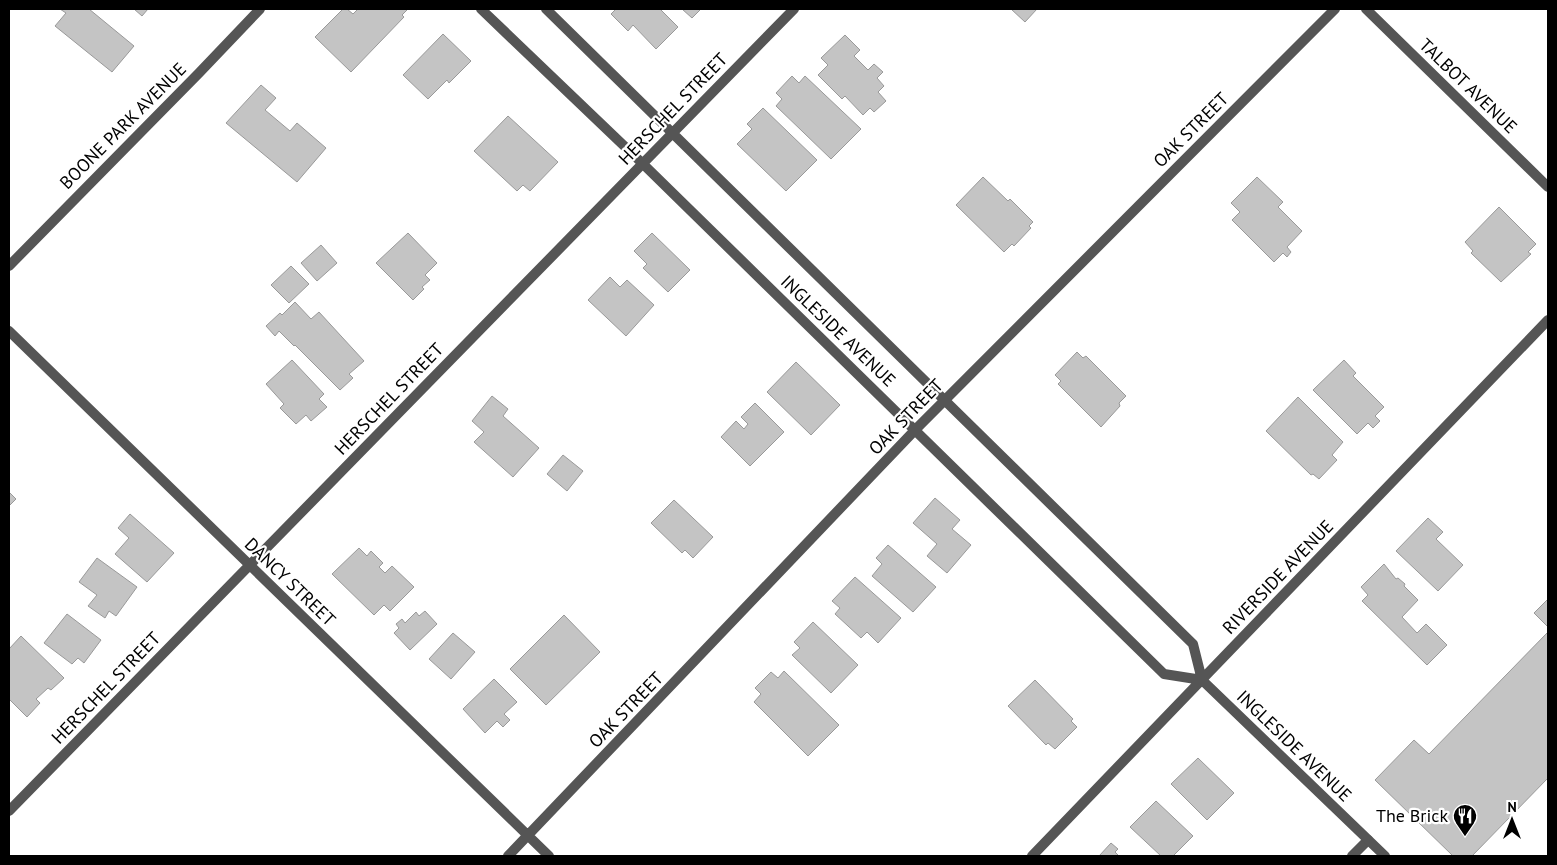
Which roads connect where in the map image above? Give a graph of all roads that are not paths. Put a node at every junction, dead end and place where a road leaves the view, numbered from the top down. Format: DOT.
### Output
graph roads {
  1 [pos="260,9"];
  2 [pos="481,9"];
  3 [pos="546,9"];
  4 [pos="794,9"];
  5 [pos="1335,9"];
  6 [pos="1366,9"];
  7 [pos="672,133"];
  8 [pos="642,163"];
  9 [pos="1548,187"];
  10 [pos="9,266"];
  11 [pos="1548,320"];
  12 [pos="9,331"];
  13 [pos="944,401"];
  14 [pos="916,429"];
  15 [pos="249,566"];
  16 [pos="1202,680"];
  17 [pos="9,811"];
  18 [pos="528,836"];
  19 [pos="1368,840"];
  20 [pos="508,856"];
  21 [pos="549,856"];
  22 [pos="1032,856"];
  23 [pos="1352,856"];
  24 [pos="1385,856"];
  1 -- 10 [label="street, BOONE PARK AVENUE"];
  2 -- 8 [label="street, INGLESIDE AVENUE"];
  3 -- 7 [label="street, INGLESIDE AVENUE"];
  4 -- 7 [label="street, HERSCHEL STREET"];
  5 -- 13 [label="street, OAK STREET"];
  6 -- 9 [label="street, TALBOT AVENUE"];
  7 -- 8 [label="street, HERSCHEL STREET"];
  7 -- 13 [label="street, INGLESIDE AVENUE"];
  8 -- 14 [label="street, INGLESIDE AVENUE"];
  8 -- 15 [label="street, HERSCHEL STREET"];
  11 -- 16 [label="street, RIVERSIDE AVENUE"];
  12 -- 15 [label="street, DANCY STREET"];
  13 -- 14 [label="street, OAK STREET"];
  13 -- 16 [label="street, INGLESIDE AVENUE"];
  14 -- 16 [label="street, INGLESIDE AVENUE"];
  14 -- 18 [label="street, OAK STREET"];
  15 -- 17 [label="street, HERSCHEL STREET"];
  15 -- 18 [label="street, DANCY STREET"];
  16 -- 19 [label="street, INGLESIDE AVENUE"];
  16 -- 22 [label="street, RIVERSIDE AVENUE"];
  18 -- 20 [label="street, OAK STREET"];
  18 -- 21 [label="street, DANCY STREET"];
  19 -- 23 [label="street"];
  19 -- 24 [label="street, INGLESIDE AVENUE"];
}
